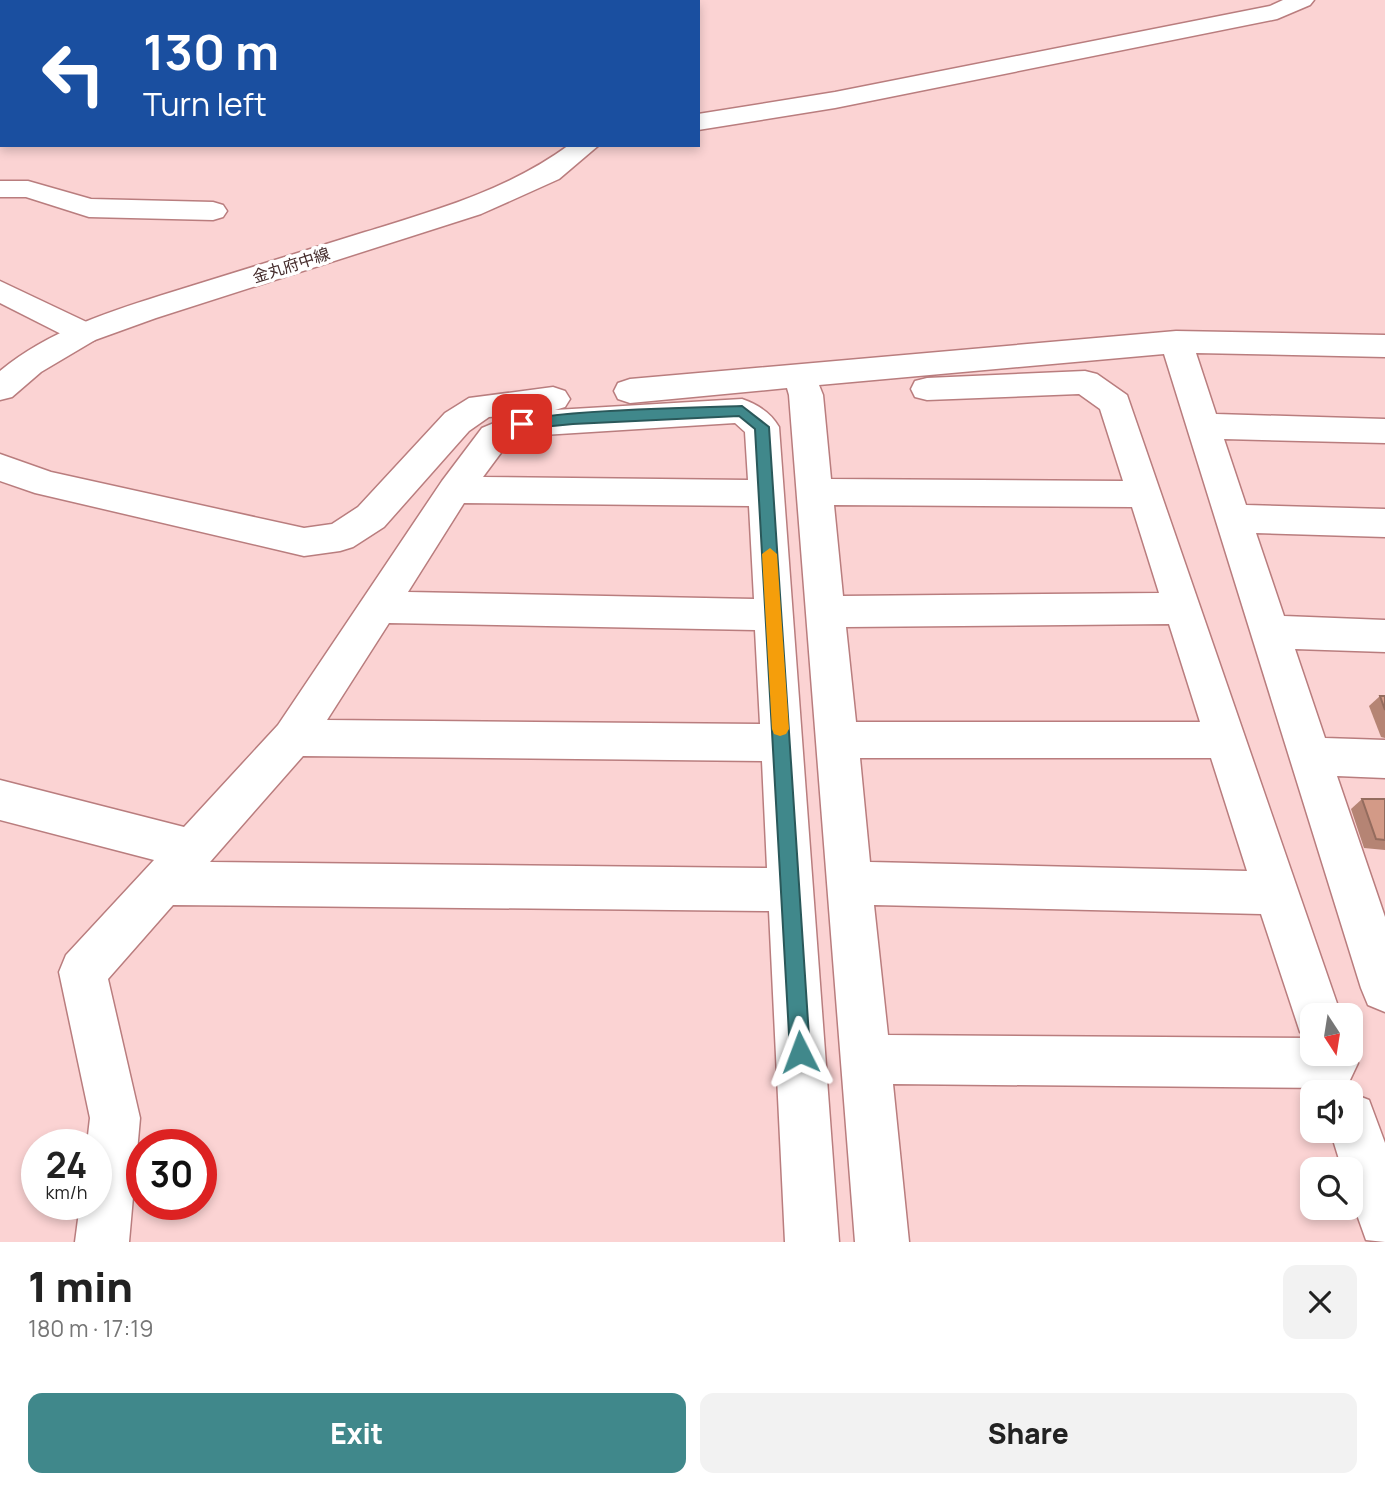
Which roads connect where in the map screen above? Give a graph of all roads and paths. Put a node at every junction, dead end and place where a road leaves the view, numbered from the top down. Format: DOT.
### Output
graph roads {
  1 [pos="1302,0"];
  2 [pos="700,122"];
  3 [pos="583,147"];
  4 [pos="0,189"];
  5 [pos="213,211"];
  6 [pos="0,291"];
  7 [pos="84,333"];
  8 [pos="1176,342"];
  9 [pos="1385,346"];
  10 [pos="803,385"];
  11 [pos="0,389"];
  12 [pos="571,408"];
  13 [pos="1203,426"];
  14 [pos="1385,431"];
  15 [pos="0,467"];
  16 [pos="454,490"];
  17 [pos="815,492"];
  18 [pos="766,493"];
  19 [pos="1145,494"];
  20 [pos="1233,518"];
  21 [pos="1385,523"];
  22 [pos="377,607"];
  23 [pos="1183,608"];
  24 [pos="825,612"];
  25 [pos="774,615"];
  26 [pos="1270,632"];
  27 [pos="1385,636"];
  28 [pos="293,738"];
  29 [pos="837,740"];
  30 [pos="1226,740"];
  31 [pos="781,743"];
  32 [pos="1311,756"];
  33 [pos="1385,760"];
  34 [pos="0,800"];
  35 [pos="193,850"];
  36 [pos="163,883"];
  37 [pos="850,883"];
  38 [pos="790,890"];
  39 [pos="1277,893"];
  40 [pos="1377,939"];
  41 [pos="1385,988"];
  42 [pos="1313,1003"];
  43 [pos="865,1059"];
  44 [pos="1335,1069"];
  45 [pos="1359,1143"];
  46 [pos="1385,1221"];
  47 [pos="102,1242"];
  48 [pos="811,1242"];
  49 [pos="882,1242"];
  1 -- 2 [label="street"];
  3 -- 7 [label="street, 金丸府中線"];
  4 -- 5 [label="street"];
  6 -- 7 [label="street"];
  7 -- 11 [label="street, 金丸府中線"];
  8 -- 9 [label="street"];
  8 -- 10 [label="street"];
  8 -- 13 [label="street"];
  10 -- 12 [label="street"];
  10 -- 17 [label="street"];
  10 -- 19 [label="street"];
  12 -- 15 [label="street"];
  12 -- 16 [label="street"];
  12 -- 18 [label="street"];
  13 -- 14 [label="street"];
  13 -- 20 [label="street"];
  16 -- 18 [label="street"];
  16 -- 22 [label="street"];
  17 -- 19 [label="street"];
  17 -- 24 [label="street"];
  18 -- 25 [label="street"];
  19 -- 23 [label="street"];
  20 -- 21 [label="street"];
  20 -- 26 [label="street"];
  22 -- 25 [label="street"];
  22 -- 28 [label="street"];
  23 -- 24 [label="street"];
  23 -- 30 [label="street"];
  24 -- 29 [label="street"];
  25 -- 31 [label="street"];
  26 -- 27 [label="street"];
  26 -- 32 [label="street"];
  28 -- 31 [label="street"];
  28 -- 35 [label="street"];
  29 -- 30 [label="street"];
  29 -- 37 [label="street"];
  30 -- 39 [label="street"];
  31 -- 38 [label="street"];
  32 -- 33 [label="street"];
  32 -- 40 [label="street"];
  34 -- 35 [label="street"];
  35 -- 36 [label="street"];
  36 -- 38 [label="street"];
  36 -- 47 [label="street"];
  37 -- 39 [label="street"];
  37 -- 43 [label="street"];
  38 -- 48 [label="street"];
  39 -- 42 [label="street"];
  40 -- 41 [label="street"];
  43 -- 44 [label="street"];
  43 -- 49 [label="street"];
  45 -- 46 [label="street"];
}
